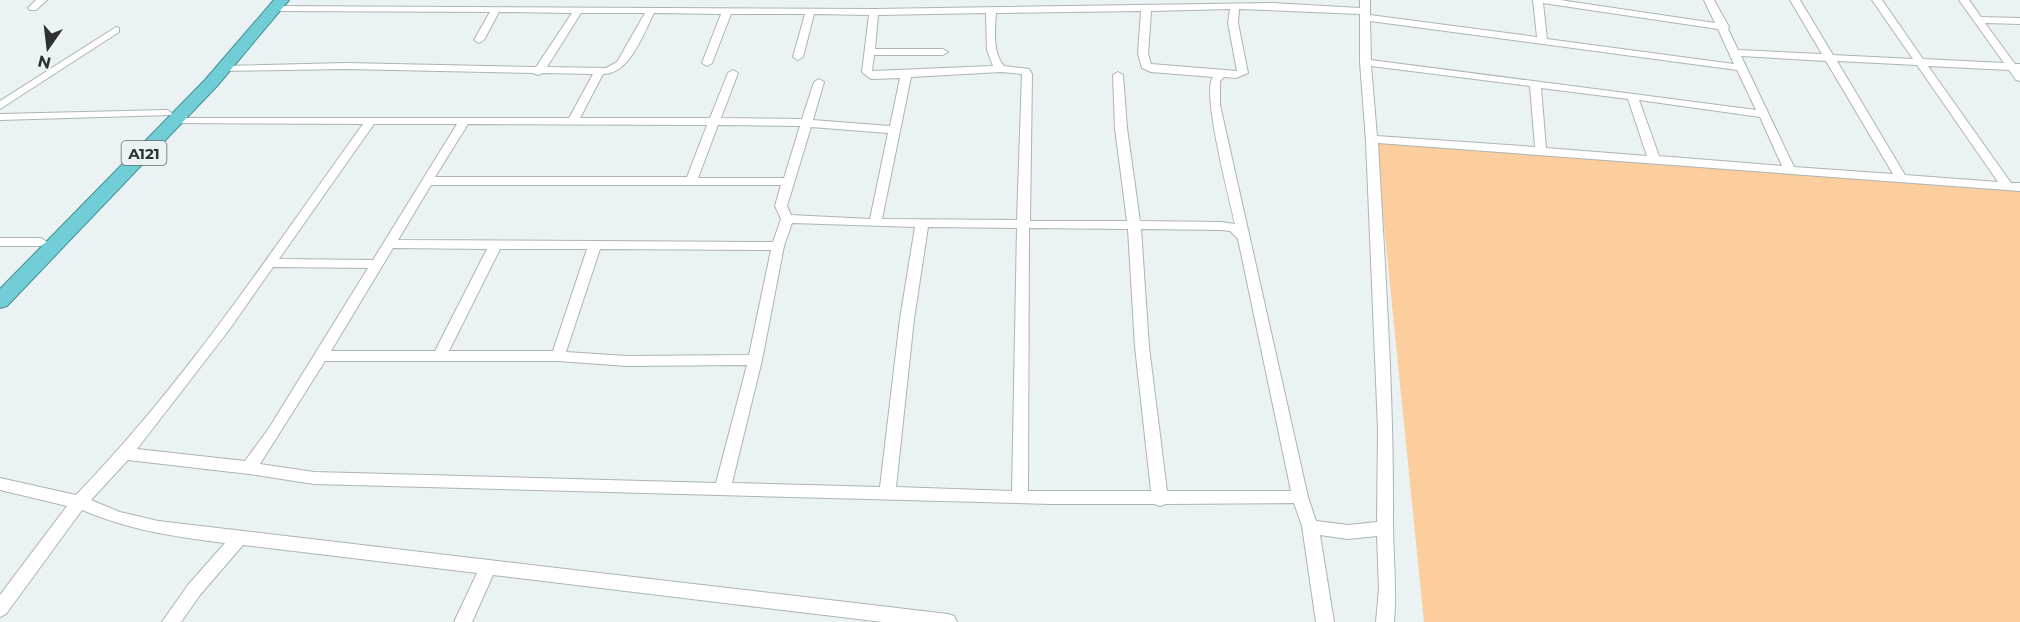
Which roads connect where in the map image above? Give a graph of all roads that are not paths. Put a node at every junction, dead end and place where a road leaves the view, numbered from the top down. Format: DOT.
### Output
graph roads {
  1 [pos="42,0"];
  2 [pos="921,0"];
  3 [pos="1539,0"];
  4 [pos="1709,0"];
  5 [pos="1795,0"];
  6 [pos="1877,0"];
  7 [pos="1964,0"];
  8 [pos="275,3"];
  9 [pos="1235,6"];
  10 [pos="33,8"];
  11 [pos="1146,8"];
  12 [pos="1365,9"];
  13 [pos="991,10"];
  14 [pos="495,11"];
  15 [pos="651,11"];
  16 [pos="577,12"];
  17 [pos="727,12"];
  18 [pos="810,12"];
  19 [pos="874,12"];
  20 [pos="918,12"];
  21 [pos="1978,20"];
  22 [pos="2020,21"];
  23 [pos="1724,27"];
  24 [pos="116,30"];
  25 [pos="479,40"];
  26 [pos="1542,40"];
  27 [pos="870,52"];
  28 [pos="943,52"];
  29 [pos="1735,53"];
  30 [pos="798,57"];
  31 [pos="1828,58"];
  32 [pos="1365,62"];
  33 [pos="1920,62"];
  34 [pos="707,63"];
  35 [pos="2015,67"];
  36 [pos="1742,68"];
  37 [pos="223,69"];
  38 [pos="1001,69"];
  39 [pos="538,72"];
  40 [pos="599,72"];
  41 [pos="733,73"];
  42 [pos="1221,74"];
  43 [pos="906,75"];
  44 [pos="1118,75"];
  45 [pos="2020,78"];
  46 [pos="819,82"];
  47 [pos="1535,83"];
  48 [pos="1632,96"];
  49 [pos="0,106"];
  50 [pos="1765,116"];
  51 [pos="0,117"];
  52 [pos="171,117"];
  53 [pos="370,122"];
  54 [pos="464,122"];
  55 [pos="572,122"];
  56 [pos="714,122"];
  57 [pos="807,123"];
  58 [pos="895,130"];
  59 [pos="1372,141"];
  60 [pos="1541,152"];
  61 [pos="1655,161"];
  62 [pos="1790,170"];
  63 [pos="1902,179"];
  64 [pos="428,180"];
  65 [pos="691,181"];
  66 [pos="788,182"];
  67 [pos="2014,187"];
  68 [pos="787,219"];
  69 [pos="875,223"];
  70 [pos="922,224"];
  71 [pos="1133,224"];
  72 [pos="1025,225"];
  73 [pos="1243,237"];
  74 [pos="0,242"];
  75 [pos="41,242"];
  76 [pos="388,244"];
  77 [pos="495,245"];
  78 [pos="596,245"];
  79 [pos="778,246"];
  80 [pos="270,263"];
  81 [pos="375,264"];
  82 [pos="0,283"];
  83 [pos="0,301"];
  84 [pos="320,356"];
  85 [pos="440,356"];
  86 [pos="558,356"];
  87 [pos="755,360"];
  88 [pos="125,454"];
  89 [pos="249,468"];
  90 [pos="0,484"];
  91 [pos="723,488"];
  92 [pos="887,493"];
  93 [pos="1020,496"];
  94 [pos="1299,497"];
  95 [pos="1161,500"];
  96 [pos="79,502"];
  97 [pos="1310,526"];
  98 [pos="1385,527"];
  99 [pos="238,539"];
  100 [pos="488,568"];
  101 [pos="0,609"];
  102 [pos="171,622"];
  103 [pos="463,622"];
  104 [pos="948,622"];
  105 [pos="1325,622"];
  106 [pos="1385,622"];
  1 -- 10 [label="street"];
  2 -- 20 [label="street"];
  3 -- 23 [label="street"];
  3 -- 26 [label="street"];
  4 -- 23 [label="street"];
  5 -- 31 [label="street"];
  6 -- 33 [label="street"];
  7 -- 21 [label="street"];
  8 -- 14 [label="street"];
  8 -- 37 [label="highway, A121"];
  8 -- 52 [label="highway, A121"];
  9 -- 11 [label="street"];
  9 -- 12 [label="street"];
  9 -- 42 [label="street"];
  11 -- 13 [label="street"];
  11 -- 42 [label="street"];
  12 -- 26 [label="street"];
  12 -- 32 [label="street"];
  13 -- 20 [label="street"];
  13 -- 38 [label="street"];
  14 -- 16 [label="street"];
  14 -- 25 [label="street"];
  15 -- 16 [label="street"];
  15 -- 17 [label="street"];
  15 -- 40 [label="street"];
  16 -- 39 [label="street"];
  17 -- 18 [label="street"];
  17 -- 34 [label="street"];
  18 -- 19 [label="street"];
  18 -- 30 [label="street"];
  19 -- 20 [label="street"];
  19 -- 27 [label="street"];
  21 -- 22 [label="street"];
  21 -- 35 [label="street"];
  23 -- 29 [label="street"];
  24 -- 49 [label="street"];
  26 -- 36 [label="street"];
  27 -- 28 [label="street"];
  27 -- 43 [label="street"];
  29 -- 31 [label="street"];
  29 -- 36 [label="street"];
  31 -- 33 [label="street"];
  31 -- 63 [label="street"];
  32 -- 47 [label="street"];
  32 -- 59 [label="street"];
  33 -- 35 [label="street"];
  33 -- 67 [label="street"];
  35 -- 45 [label="street"];
  36 -- 50 [label="street"];
  37 -- 39 [label="street"];
  37 -- 52 [label="highway, A121"];
  38 -- 43 [label="street"];
  38 -- 72 [label="street"];
  39 -- 40 [label="street"];
  40 -- 55 [label="street"];
  41 -- 56 [label="street"];
  42 -- 73 [label="street"];
  43 -- 58 [label="street"];
  44 -- 71 [label="street"];
  46 -- 57 [label="street"];
  47 -- 48 [label="street"];
  47 -- 60 [label="street"];
  48 -- 50 [label="street"];
  48 -- 61 [label="street"];
  50 -- 62 [label="street"];
  51 -- 52 [label="street"];
  52 -- 53 [label="street"];
  52 -- 75 [label="highway, A121"];
  52 -- 83 [label="highway, A121"];
  53 -- 54 [label="street"];
  53 -- 80 [label="street"];
  54 -- 55 [label="street"];
  54 -- 64 [label="street"];
  55 -- 56 [label="street"];
  56 -- 57 [label="street"];
  56 -- 65 [label="street"];
  57 -- 58 [label="street"];
  57 -- 66 [label="street"];
  58 -- 69 [label="street"];
  59 -- 60 [label="street"];
  59 -- 98 [label="street"];
  60 -- 61 [label="street"];
  61 -- 62 [label="street"];
  62 -- 63 [label="street"];
  63 -- 67 [label="street"];
  64 -- 65 [label="street"];
  64 -- 76 [label="street"];
  65 -- 66 [label="street"];
  66 -- 68 [label="street"];
  68 -- 69 [label="street"];
  68 -- 79 [label="street"];
  69 -- 70 [label="street"];
  70 -- 72 [label="street"];
  70 -- 92 [label="street"];
  71 -- 72 [label="street"];
  71 -- 73 [label="street"];
  71 -- 95 [label="street"];
  72 -- 93 [label="street"];
  73 -- 94 [label="street"];
  74 -- 75 [label="street"];
  75 -- 82 [label="highway, A121"];
  76 -- 77 [label="street"];
  76 -- 81 [label="street"];
  77 -- 78 [label="street"];
  77 -- 85 [label="street"];
  78 -- 79 [label="street"];
  78 -- 86 [label="street"];
  79 -- 87 [label="street"];
  80 -- 81 [label="street"];
  80 -- 88 [label="street"];
  81 -- 84 [label="street"];
  84 -- 85 [label="street"];
  84 -- 89 [label="street"];
  85 -- 86 [label="street"];
  86 -- 87 [label="street"];
  87 -- 91 [label="street"];
  88 -- 89 [label="street"];
  88 -- 96 [label="street"];
  89 -- 91 [label="street"];
  90 -- 96 [label="street"];
  91 -- 92 [label="street"];
  92 -- 93 [label="street"];
  93 -- 95 [label="street"];
  94 -- 95 [label="street"];
  94 -- 97 [label="street"];
  96 -- 99 [label="street"];
  96 -- 101 [label="street"];
  97 -- 98 [label="street"];
  97 -- 105 [label="street"];
  98 -- 106 [label="street"];
  99 -- 100 [label="street"];
  99 -- 102 [label="street"];
  100 -- 103 [label="street"];
  100 -- 104 [label="street"];
}
